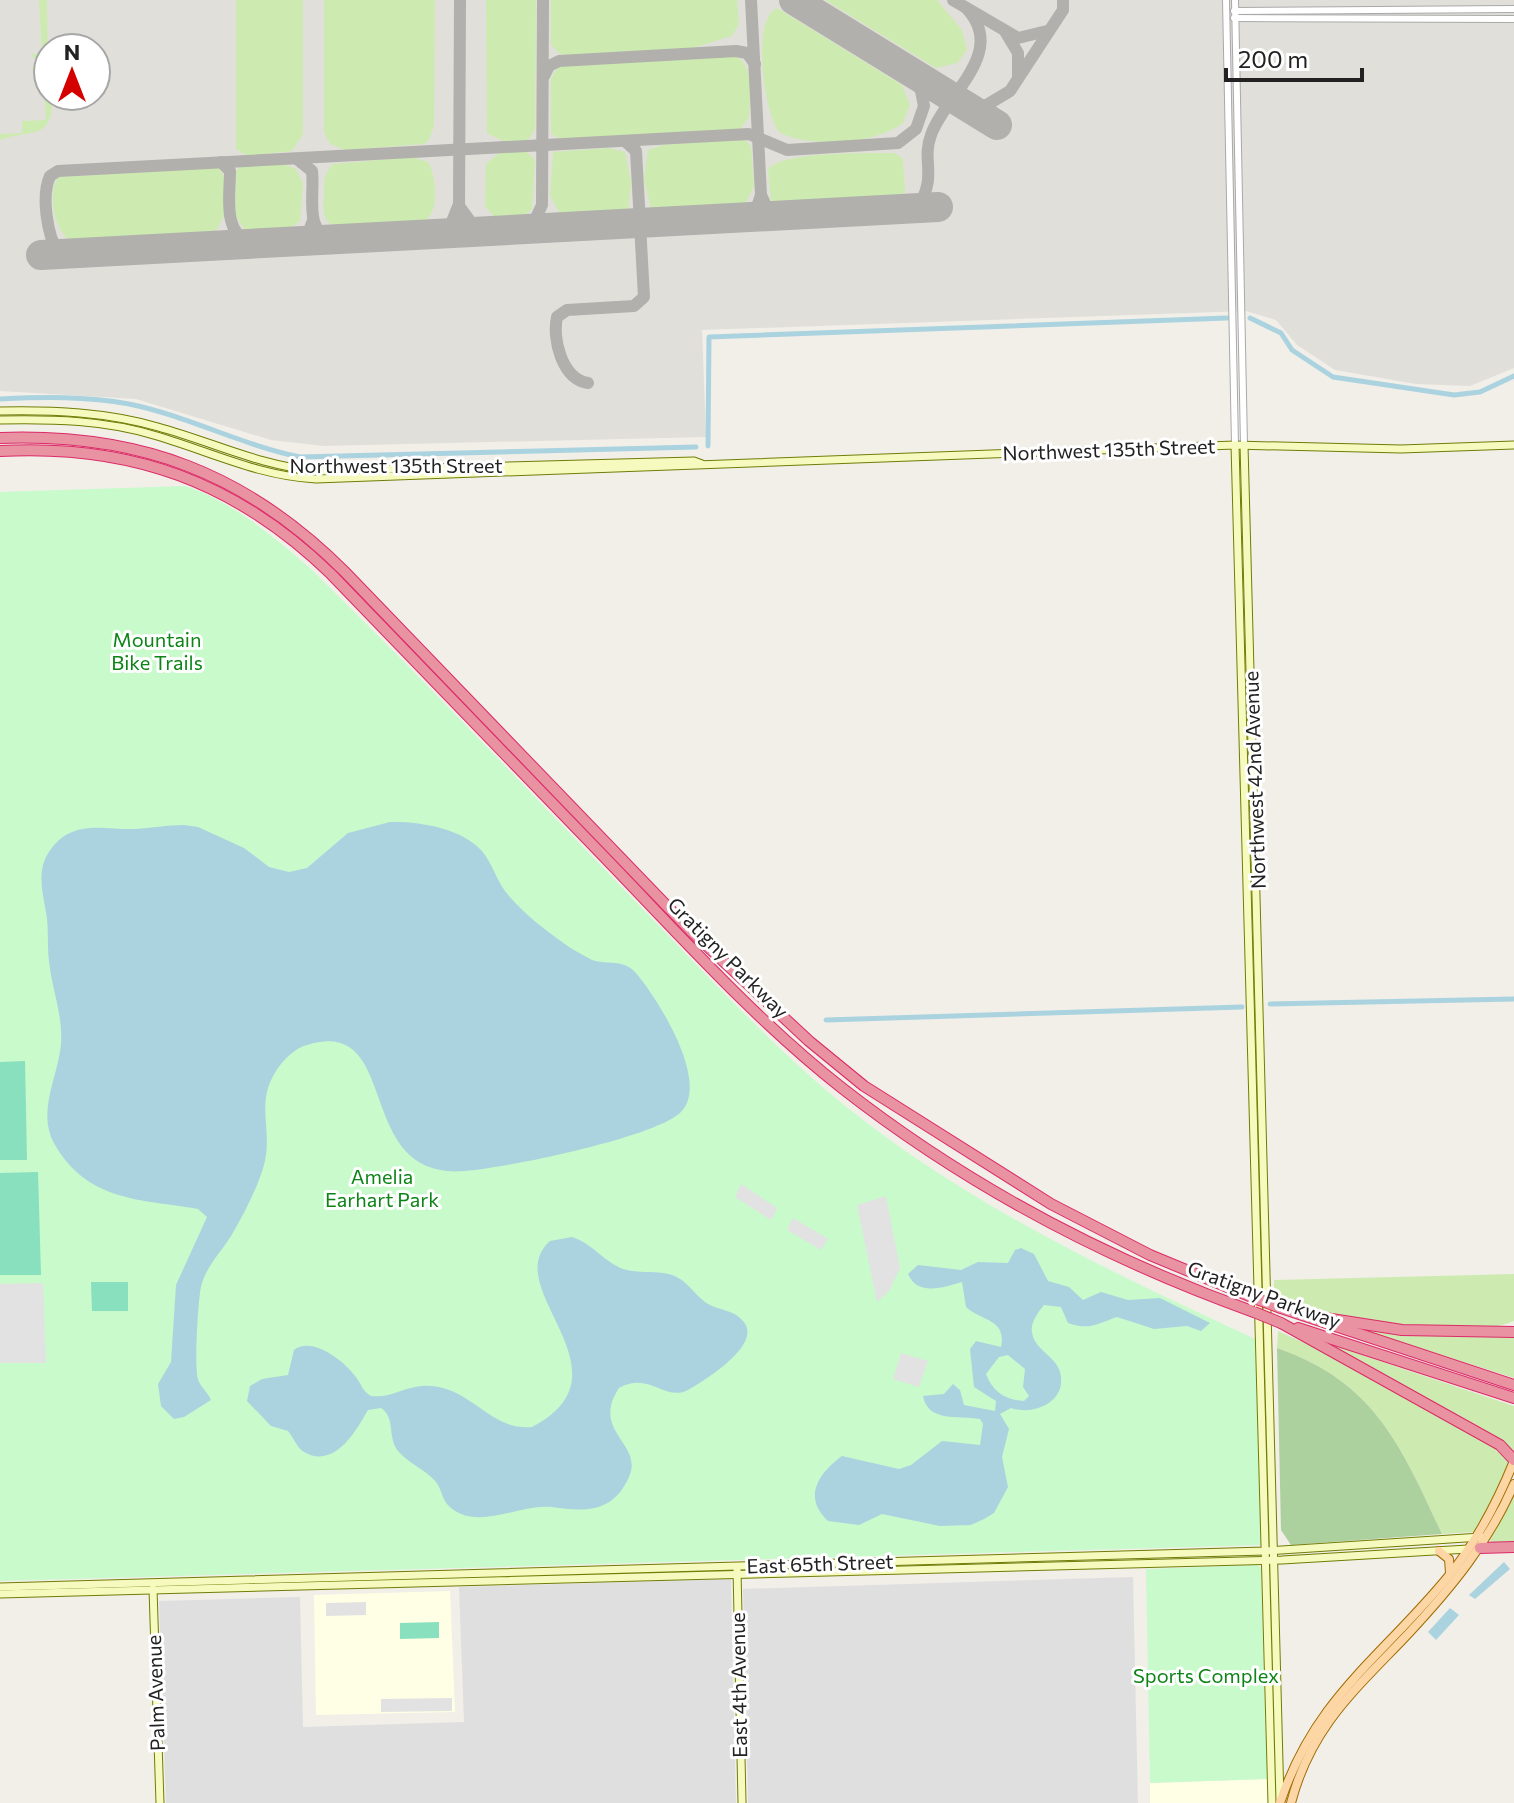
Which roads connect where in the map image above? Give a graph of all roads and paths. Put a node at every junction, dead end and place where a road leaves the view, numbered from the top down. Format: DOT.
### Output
graph roads {
  1 [pos="1226,0"];
  2 [pos="1235,0"];
  3 [pos="1514,9"];
  4 [pos="1226,14"];
  5 [pos="1235,14"];
  6 [pos="1514,19"];
  7 [pos="1229,161"];
  8 [pos="1239,161"];
  9 [pos="1233,308"];
  10 [pos="1241,308"];
  11 [pos="0,411"];
  12 [pos="0,420"];
  13 [pos="0,438"];
  14 [pos="1240,445"];
  15 [pos="1514,445"];
  16 [pos="0,451"];
  17 [pos="426,472"];
  18 [pos="1251,648"];
  19 [pos="1240,649"];
  20 [pos="1257,833"];
  21 [pos="1245,834"];
  22 [pos="1247,885"];
  23 [pos="1258,885"];
  24 [pos="1253,1114"];
  25 [pos="1264,1114"];
  26 [pos="1256,1222"];
  27 [pos="1267,1222"];
  28 [pos="1281,1308"];
  29 [pos="1281,1323"];
  30 [pos="1514,1323"];
  31 [pos="1485,1331"];
  32 [pos="1514,1332"];
  33 [pos="1514,1385"];
  34 [pos="1514,1398"];
  35 [pos="1514,1460"];
  36 [pos="1514,1484"];
  37 [pos="1478,1543"];
  38 [pos="1514,1547"];
  39 [pos="1468,1549"];
  40 [pos="1276,1551"];
  41 [pos="1439,1551"];
  42 [pos="1265,1556"];
  43 [pos="1276,1560"];
  44 [pos="737,1570"];
  45 [pos="1450,1575"];
  46 [pos="153,1586"];
  47 [pos="0,1587"];
  48 [pos="0,1594"];
  49 [pos="1268,1664"];
  50 [pos="1279,1664"];
  51 [pos="160,1803"];
  52 [pos="742,1803"];
  53 [pos="1278,1803"];
  54 [pos="1291,1803"];
  1 -- 4 [label="street, Northwest 42nd Avenue"];
  2 -- 5 [label="street, Northwest 42nd Avenue"];
  3 -- 5 [label="street"];
  4 -- 5 [label="street"];
  4 -- 7 [label="street, Northwest 42nd Avenue"];
  5 -- 6 [label="street"];
  5 -- 8 [label="street, Northwest 42nd Avenue"];
  7 -- 8 [label="street"];
  7 -- 9 [label="street, Northwest 42nd Avenue"];
  8 -- 10 [label="street, Northwest 42nd Avenue"];
  9 -- 10 [label="street"];
  9 -- 14 [label="street, Northwest 42nd Avenue"];
  10 -- 14 [label="street, Northwest 42nd Avenue"];
  11 -- 17 [label="main road, Northwest 135th Street"];
  12 -- 17 [label="main road, Northwest 135th Street"];
  13 -- 28 [label="highway, Gratigny Parkway, bridge"];
  14 -- 15 [label="main road, Northwest 135th Street"];
  14 -- 17 [label="main road, Northwest 135th Street"];
  14 -- 18 [label="main road, Northwest 42nd Avenue"];
  14 -- 19 [label="main road, Northwest 42nd Avenue"];
  16 -- 29 [label="highway, Gratigny Parkway, bridge"];
  18 -- 19 [label="main road"];
  18 -- 20 [label="main road, Northwest 42nd Avenue"];
  19 -- 21 [label="main road, Northwest 42nd Avenue"];
  20 -- 21 [label="main road"];
  20 -- 23 [label="main road, Northwest 42nd Avenue"];
  21 -- 22 [label="main road, Northwest 42nd Avenue"];
  22 -- 23 [label="main road"];
  22 -- 24 [label="main road, Northwest 42nd Avenue"];
  23 -- 25 [label="main road, Northwest 42nd Avenue"];
  24 -- 25 [label="main road"];
  24 -- 26 [label="main road, Northwest 42nd Avenue"];
  25 -- 27 [label="main road, Northwest 42nd Avenue"];
  26 -- 27 [label="main road"];
  26 -- 42 [label="main road, Northwest 42nd Avenue"];
  27 -- 40 [label="main road, Northwest 42nd Avenue"];
  28 -- 31 [label="highway"];
  28 -- 33 [label="highway, Gratigny Parkway"];
  29 -- 34 [label="highway, Gratigny Parkway"];
  29 -- 35 [label="highway"];
  30 -- 31 [label="highway"];
  31 -- 32 [label="highway"];
  35 -- 37 [label="main road"];
  36 -- 37 [label="main road"];
  37 -- 38 [label="highway"];
  37 -- 39 [label="main road, East 65th Street"];
  37 -- 40 [label="main road, East 65th Street"];
  37 -- 54 [label="main road"];
  39 -- 41 [label="main road, East 65th Street"];
  39 -- 45 [label="main road"];
  40 -- 42 [label="main road, East 65th Street"];
  40 -- 43 [label="main road, Northwest 42nd Avenue"];
  41 -- 43 [label="main road, East 65th Street"];
  41 -- 45 [label="main road"];
  42 -- 43 [label="main road, East 65th Street"];
  42 -- 44 [label="main road, East 65th Street"];
  42 -- 49 [label="main road, Northwest 42nd Avenue"];
  43 -- 50 [label="main road, Northwest 42nd Avenue"];
  44 -- 46 [label="main road, East 65th Street"];
  44 -- 52 [label="main road, East 4th Avenue"];
  45 -- 53 [label="main road"];
  46 -- 47 [label="main road"];
  46 -- 48 [label="main road"];
  46 -- 51 [label="main road, Palm Avenue"];
  49 -- 50 [label="main road"];
  49 -- 53 [label="main road, Northwest 42nd Avenue"];
  50 -- 53 [label="main road, Northwest 42nd Avenue"];
}
